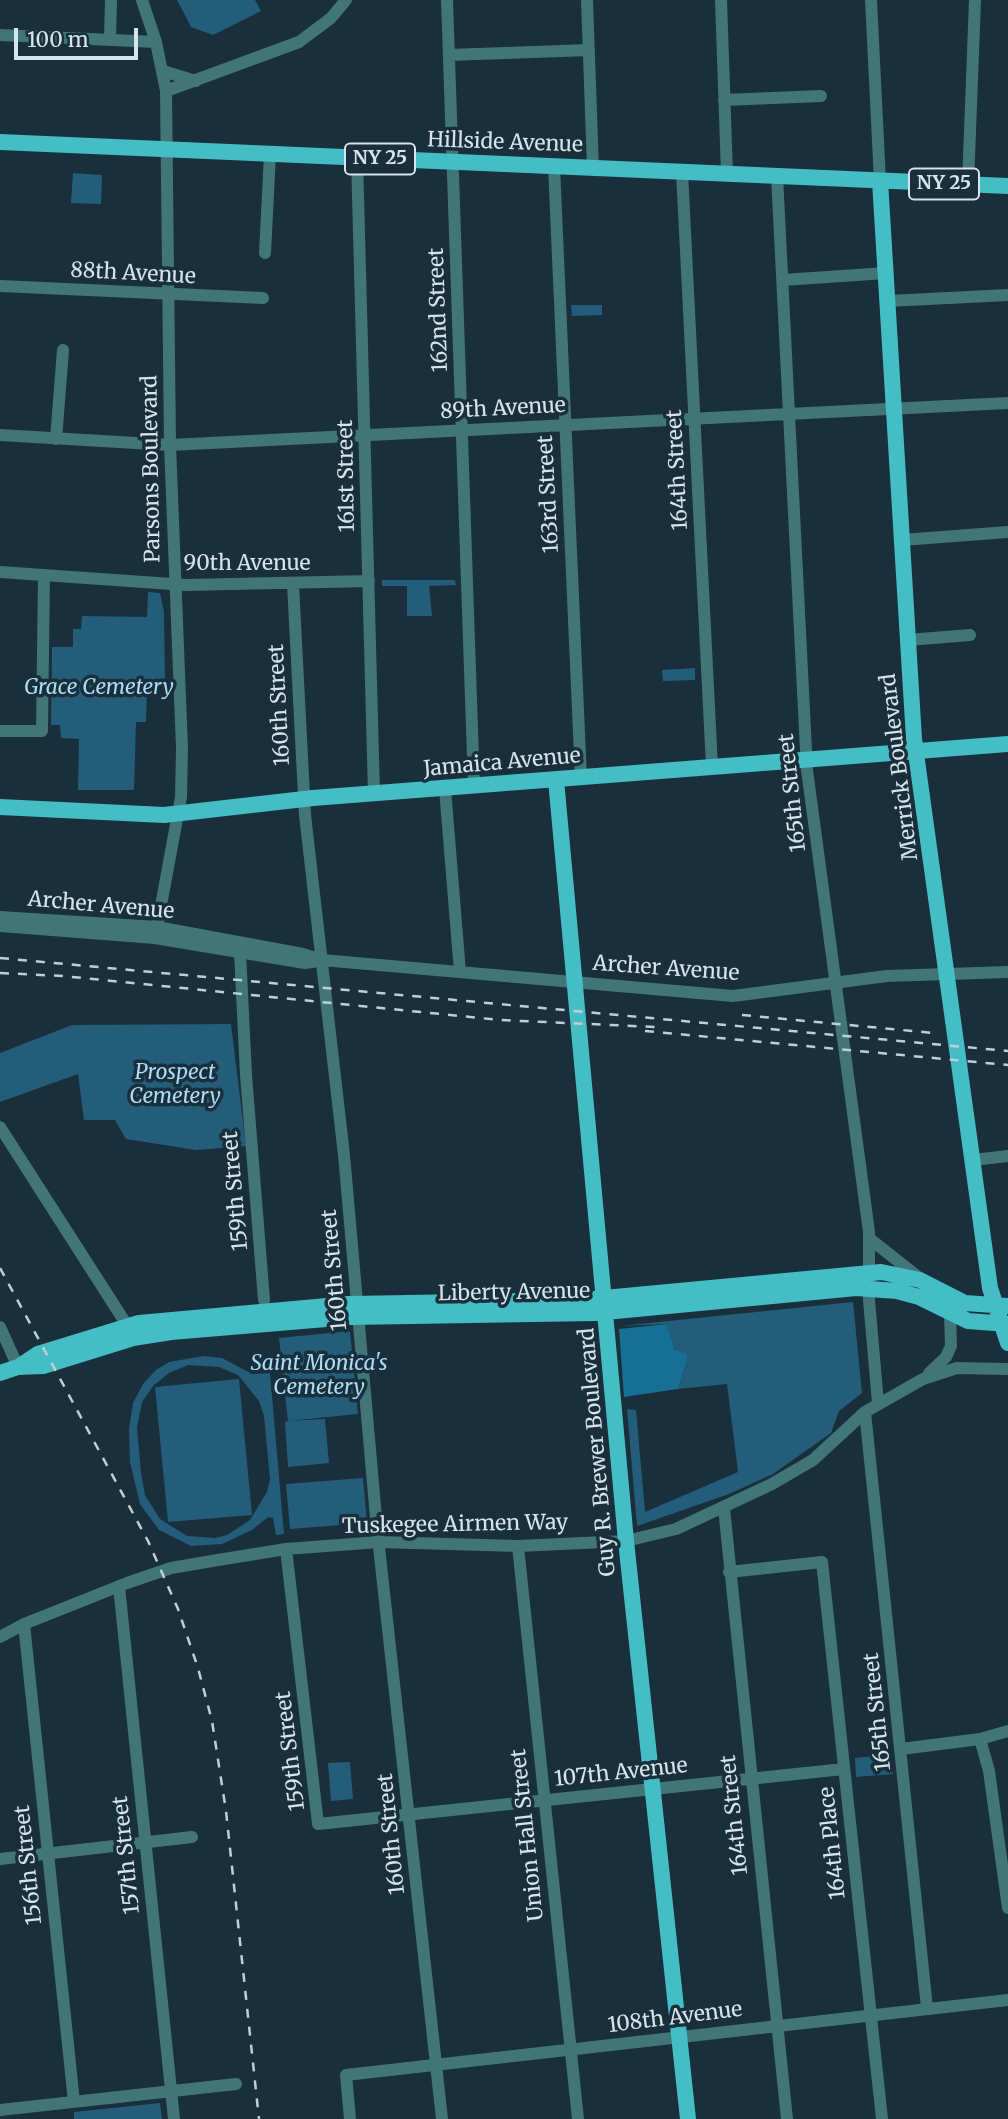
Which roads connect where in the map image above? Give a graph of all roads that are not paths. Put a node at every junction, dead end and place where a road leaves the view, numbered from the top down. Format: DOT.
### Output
graph roads {
  1 [pos="111,0"];
  2 [pos="142,0"];
  3 [pos="346,0"];
  4 [pos="447,0"];
  5 [pos="587,0"];
  6 [pos="721,0"];
  7 [pos="872,0"];
  8 [pos="975,0"];
  9 [pos="0,35"];
  10 [pos="110,39"];
  11 [pos="156,42"];
  12 [pos="589,50"];
  13 [pos="449,55"];
  14 [pos="163,71"];
  15 [pos="196,82"];
  16 [pos="166,92"];
  17 [pos="821,96"];
  18 [pos="724,100"];
  19 [pos="0,142"];
  20 [pos="166,149"];
  21 [pos="270,154"];
  22 [pos="357,158"];
  23 [pos="453,162"];
  24 [pos="554,166"];
  25 [pos="593,168"];
  26 [pos="682,172"];
  27 [pos="727,174"];
  28 [pos="777,176"];
  29 [pos="880,181"];
  30 [pos="968,184"];
  31 [pos="1008,186"];
  32 [pos="265,253"];
  33 [pos="886,273"];
  34 [pos="783,280"];
  35 [pos="0,286"];
  36 [pos="1008,295"];
  37 [pos="168,296"];
  38 [pos="263,299"];
  39 [pos="888,301"];
  40 [pos="63,350"];
  41 [pos="1008,403"];
  42 [pos="894,409"];
  43 [pos="789,415"];
  44 [pos="694,419"];
  45 [pos="565,425"];
  46 [pos="462,430"];
  47 [pos="0,435"];
  48 [pos="366,435"];
  49 [pos="56,439"];
  50 [pos="170,445"];
  51 [pos="1008,531"];
  52 [pos="902,540"];
  53 [pos="0,572"];
  54 [pos="44,575"];
  55 [pos="369,581"];
  56 [pos="173,583"];
  57 [pos="293,584"];
  58 [pos="970,635"];
  59 [pos="908,640"];
  60 [pos="0,731"];
  61 [pos="1008,744"];
  62 [pos="916,751"];
  63 [pos="807,759"];
  64 [pos="712,767"];
  65 [pos="581,778"];
  66 [pos="556,780"];
  67 [pos="474,786"];
  68 [pos="445,789"];
  69 [pos="374,794"];
  70 [pos="303,800"];
  71 [pos="0,807"];
  72 [pos="179,812"];
  73 [pos="0,917"];
  74 [pos="0,926"];
  75 [pos="156,933"];
  76 [pos="240,952"];
  77 [pos="322,960"];
  78 [pos="460,972"];
  79 [pos="1008,972"];
  80 [pos="947,973"];
  81 [pos="575,983"];
  82 [pos="835,983"];
  83 [pos="0,1127"];
  84 [pos="1008,1156"];
  85 [pos="973,1160"];
  86 [pos="870,1239"];
  87 [pos="869,1280"];
  88 [pos="925,1282"];
  89 [pos="264,1300"];
  90 [pos="605,1305"];
  91 [pos="1001,1306"];
  92 [pos="359,1310"];
  93 [pos="950,1313"];
  94 [pos="1004,1324"];
  95 [pos="0,1327"];
  96 [pos="131,1331"];
  97 [pos="1008,1343"];
  98 [pos="18,1367"];
  99 [pos="1008,1369"];
  100 [pos="0,1373"];
  101 [pos="923,1379"];
  102 [pos="878,1403"];
  103 [pos="866,1412"];
  104 [pos="724,1508"];
  105 [pos="626,1541"];
  106 [pos="379,1542"];
  107 [pos="518,1546"];
  108 [pos="286,1549"];
  109 [pos="729,1572"];
  110 [pos="119,1586"];
  111 [pos="23,1624"];
  112 [pos="0,1637"];
  113 [pos="1008,1731"];
  114 [pos="980,1740"];
  115 [pos="901,1749"];
  116 [pos="844,1769"];
  117 [pos="751,1779"];
  118 [pos="653,1789"];
  119 [pos="544,1801"];
  120 [pos="409,1815"];
  121 [pos="318,1824"];
  122 [pos="192,1837"];
  123 [pos="145,1843"];
  124 [pos="47,1854"];
  125 [pos="0,1859"];
  126 [pos="1006,1892"];
  127 [pos="1008,1908"];
  128 [pos="1008,2000"];
  129 [pos="928,2008"];
  130 [pos="871,2014"];
  131 [pos="777,2025"];
  132 [pos="679,2038"];
  133 [pos="570,2049"];
  134 [pos="436,2063"];
  135 [pos="236,2084"];
  136 [pos="172,2092"];
  137 [pos="74,2102"];
  138 [pos="0,2110"];
  139 [pos="174,2119"];
  140 [pos="350,2119"];
  141 [pos="442,2119"];
  142 [pos="578,2119"];
  143 [pos="688,2119"];
  144 [pos="787,2119"];
  145 [pos="882,2119"];
  1 -- 10 [label="street"];
  2 -- 11 [label="street, Parsons Boulevard"];
  3 -- 15 [label="street"];
  4 -- 13 [label="street, 162nd Street"];
  5 -- 12 [label="street"];
  6 -- 18 [label="street"];
  7 -- 29 [label="street"];
  8 -- 30 [label="street"];
  9 -- 10 [label="street"];
  10 -- 11 [label="street"];
  11 -- 14 [label="street, Parsons Boulevard"];
  12 -- 13 [label="street"];
  12 -- 25 [label="street"];
  13 -- 23 [label="street, 162nd Street"];
  14 -- 15 [label="street"];
  14 -- 16 [label="street, Parsons Boulevard"];
  15 -- 16 [label="street"];
  16 -- 20 [label="street, Parsons Boulevard"];
  17 -- 18 [label="street"];
  18 -- 27 [label="street"];
  19 -- 20 [label="main road, Hillside Avenue / NY 25"];
  20 -- 21 [label="main road, Hillside Avenue / NY 25"];
  20 -- 37 [label="street, Parsons Boulevard"];
  21 -- 22 [label="main road, Hillside Avenue / NY 25"];
  21 -- 32 [label="street"];
  22 -- 23 [label="main road, Hillside Avenue / NY 25"];
  22 -- 48 [label="street, 161st Street"];
  23 -- 24 [label="main road, Hillside Avenue / NY 25"];
  23 -- 46 [label="street, 162nd Street"];
  24 -- 25 [label="main road, Hillside Avenue / NY 25"];
  24 -- 45 [label="street, 163rd Street"];
  25 -- 26 [label="main road, Hillside Avenue / NY 25"];
  26 -- 27 [label="main road, Hillside Avenue / NY 25"];
  26 -- 44 [label="street, 164th Street"];
  27 -- 28 [label="main road, Hillside Avenue / NY 25"];
  28 -- 29 [label="main road, Hillside Avenue / NY 25"];
  28 -- 34 [label="street, 165th Street"];
  29 -- 30 [label="main road, Hillside Avenue / NY 25"];
  29 -- 33 [label="main road, Merrick Boulevard"];
  30 -- 31 [label="main road, Hillside Avenue / NY 25"];
  33 -- 34 [label="street"];
  33 -- 39 [label="main road, Merrick Boulevard"];
  34 -- 43 [label="street, 165th Street"];
  35 -- 37 [label="street, 88th Avenue"];
  36 -- 39 [label="street"];
  37 -- 38 [label="street, 88th Avenue"];
  37 -- 50 [label="street, Parsons Boulevard"];
  39 -- 42 [label="main road, Merrick Boulevard"];
  40 -- 49 [label="street"];
  41 -- 42 [label="street, 89th Avenue"];
  42 -- 43 [label="street, 89th Avenue"];
  42 -- 52 [label="main road, Merrick Boulevard"];
  43 -- 44 [label="street, 89th Avenue"];
  43 -- 63 [label="street, 165th Street"];
  44 -- 45 [label="street, 89th Avenue"];
  44 -- 64 [label="street, 164th Street"];
  45 -- 46 [label="street, 89th Avenue"];
  45 -- 65 [label="street, 163rd Street"];
  46 -- 48 [label="street, 89th Avenue"];
  46 -- 67 [label="street, 162nd Street"];
  47 -- 49 [label="street, 89th Avenue"];
  48 -- 50 [label="street, 89th Avenue"];
  48 -- 55 [label="street, 161st Street"];
  49 -- 50 [label="street, 89th Avenue"];
  50 -- 56 [label="street, Parsons Boulevard"];
  51 -- 52 [label="street"];
  52 -- 59 [label="main road, Merrick Boulevard"];
  53 -- 54 [label="street, 90th Avenue"];
  54 -- 56 [label="street, 90th Avenue"];
  54 -- 60 [label="street"];
  55 -- 57 [label="street, 90th Avenue"];
  55 -- 69 [label="street, 161st Street"];
  56 -- 57 [label="street, 90th Avenue"];
  56 -- 72 [label="street, Parsons Boulevard"];
  57 -- 70 [label="street, 160th Street"];
  58 -- 59 [label="street"];
  59 -- 62 [label="main road, Merrick Boulevard"];
  61 -- 62 [label="main road, Jamaica Avenue"];
  62 -- 63 [label="main road, Jamaica Avenue"];
  62 -- 80 [label="main road, Merrick Boulevard"];
  63 -- 64 [label="main road, Jamaica Avenue"];
  63 -- 82 [label="street, 165th Street"];
  64 -- 65 [label="main road, Jamaica Avenue"];
  65 -- 66 [label="main road, Jamaica Avenue"];
  66 -- 67 [label="main road, Jamaica Avenue"];
  66 -- 81 [label="main road, Guy R. Brewer Boulevard"];
  67 -- 68 [label="main road, Jamaica Avenue"];
  68 -- 69 [label="main road, Jamaica Avenue"];
  68 -- 78 [label="street"];
  69 -- 70 [label="main road, Jamaica Avenue"];
  70 -- 72 [label="main road, Jamaica Avenue"];
  70 -- 77 [label="street, 160th Street"];
  71 -- 72 [label="main road, Jamaica Avenue"];
  72 -- 75 [label="street, Parsons Boulevard"];
  73 -- 75 [label="street, Archer Avenue"];
  74 -- 75 [label="street, Archer Avenue"];
  75 -- 76 [label="street, Archer Avenue"];
  75 -- 77 [label="street, Archer Avenue"];
  76 -- 77 [label="street, Archer Avenue"];
  76 -- 89 [label="street, 159th Street"];
  77 -- 78 [label="street, Archer Avenue"];
  77 -- 92 [label="street, 160th Street"];
  78 -- 81 [label="street, Archer Avenue"];
  79 -- 80 [label="street, Archer Avenue"];
  80 -- 82 [label="street, Archer Avenue"];
  80 -- 85 [label="main road, Merrick Boulevard"];
  81 -- 82 [label="street, Archer Avenue"];
  81 -- 90 [label="main road, Guy R. Brewer Boulevard"];
  82 -- 86 [label="street, 165th Street"];
  83 -- 96 [label="street"];
  84 -- 85 [label="street"];
  85 -- 91 [label="main road, Merrick Boulevard"];
  86 -- 87 [label="street, 165th Street"];
  86 -- 88 [label="street, Liberty Avenue"];
  87 -- 88 [label="main road, Liberty Avenue"];
  87 -- 90 [label="main road, Liberty Avenue"];
  87 -- 93 [label="main road, Liberty Avenue"];
  87 -- 102 [label="street, 165th Street"];
  88 -- 91 [label="main road, Liberty Avenue"];
  90 -- 92 [label="main road, Liberty Avenue"];
  90 -- 105 [label="main road, Guy R. Brewer Boulevard"];
  91 -- 94 [label="main road, Merrick Boulevard"];
  92 -- 96 [label="main road, Liberty Avenue"];
  92 -- 106 [label="street, 160th Street"];
  93 -- 94 [label="main road, Liberty Avenue"];
  93 -- 101 [label="street, Tuskegee Airmen Way"];
  94 -- 97 [label="main road, Merrick Boulevard"];
  95 -- 98 [label="street"];
  96 -- 98 [label="main road, Liberty Avenue"];
  98 -- 100 [label="main road, Liberty Avenue"];
  99 -- 101 [label="street, Tuskegee Airmen Way"];
  101 -- 102 [label="street, Tuskegee Airmen Way"];
  102 -- 103 [label="street, Tuskegee Airmen Way"];
  103 -- 104 [label="street, Tuskegee Airmen Way"];
  103 -- 115 [label="street, 165th Street"];
  104 -- 105 [label="street, Tuskegee Airmen Way"];
  104 -- 109 [label="street, 164th Street"];
  105 -- 107 [label="street, Tuskegee Airmen Way"];
  105 -- 118 [label="main road, Guy R. Brewer Boulevard"];
  106 -- 107 [label="street, Tuskegee Airmen Way"];
  106 -- 108 [label="street, Tuskegee Airmen Way"];
  106 -- 120 [label="street, 160th Street"];
  107 -- 119 [label="street, Union Hall Street"];
  108 -- 110 [label="street, Tuskegee Airmen Way"];
  108 -- 121 [label="street, 159th Street"];
  109 -- 116 [label="street, 164th Place"];
  109 -- 117 [label="street, 164th Street"];
  110 -- 111 [label="street, Tuskegee Airmen Way"];
  110 -- 123 [label="street, 157th Street"];
  111 -- 112 [label="street, Tuskegee Airmen Way"];
  111 -- 124 [label="street, 156th Street"];
  113 -- 114 [label="street"];
  114 -- 115 [label="street"];
  114 -- 126 [label="street"];
  115 -- 129 [label="street, 165th Street"];
  116 -- 117 [label="street, 107th Avenue"];
  116 -- 130 [label="street, 164th Place"];
  117 -- 118 [label="street, 107th Avenue"];
  117 -- 131 [label="street, 164th Street"];
  118 -- 119 [label="street, 107th Avenue"];
  118 -- 132 [label="main road, Guy R. Brewer Boulevard"];
  119 -- 120 [label="street, 107th Avenue"];
  119 -- 133 [label="street, Union Hall Street"];
  120 -- 121 [label="street, 107th Avenue"];
  120 -- 134 [label="street, 160th Street"];
  122 -- 123 [label="street"];
  123 -- 124 [label="street"];
  123 -- 136 [label="street, 157th Street"];
  124 -- 125 [label="street"];
  124 -- 137 [label="street, 156th Street"];
  126 -- 127 [label="street"];
  128 -- 129 [label="street, 108th Avenue"];
  129 -- 130 [label="street, 108th Avenue"];
  130 -- 131 [label="street, 108th Avenue"];
  130 -- 145 [label="street, 164th Place"];
  131 -- 132 [label="street, 108th Avenue"];
  131 -- 144 [label="street, 164th Street"];
  132 -- 133 [label="street, 108th Avenue"];
  132 -- 143 [label="main road, Guy R. Brewer Boulevard"];
  133 -- 134 [label="street, 108th Avenue"];
  133 -- 142 [label="street, Union Hall Street"];
  134 -- 140 [label="street, 108th Avenue"];
  134 -- 141 [label="street, 160th Street"];
  135 -- 136 [label="street"];
  136 -- 137 [label="street"];
  136 -- 139 [label="street, 157th Street"];
  137 -- 138 [label="street"];
}
